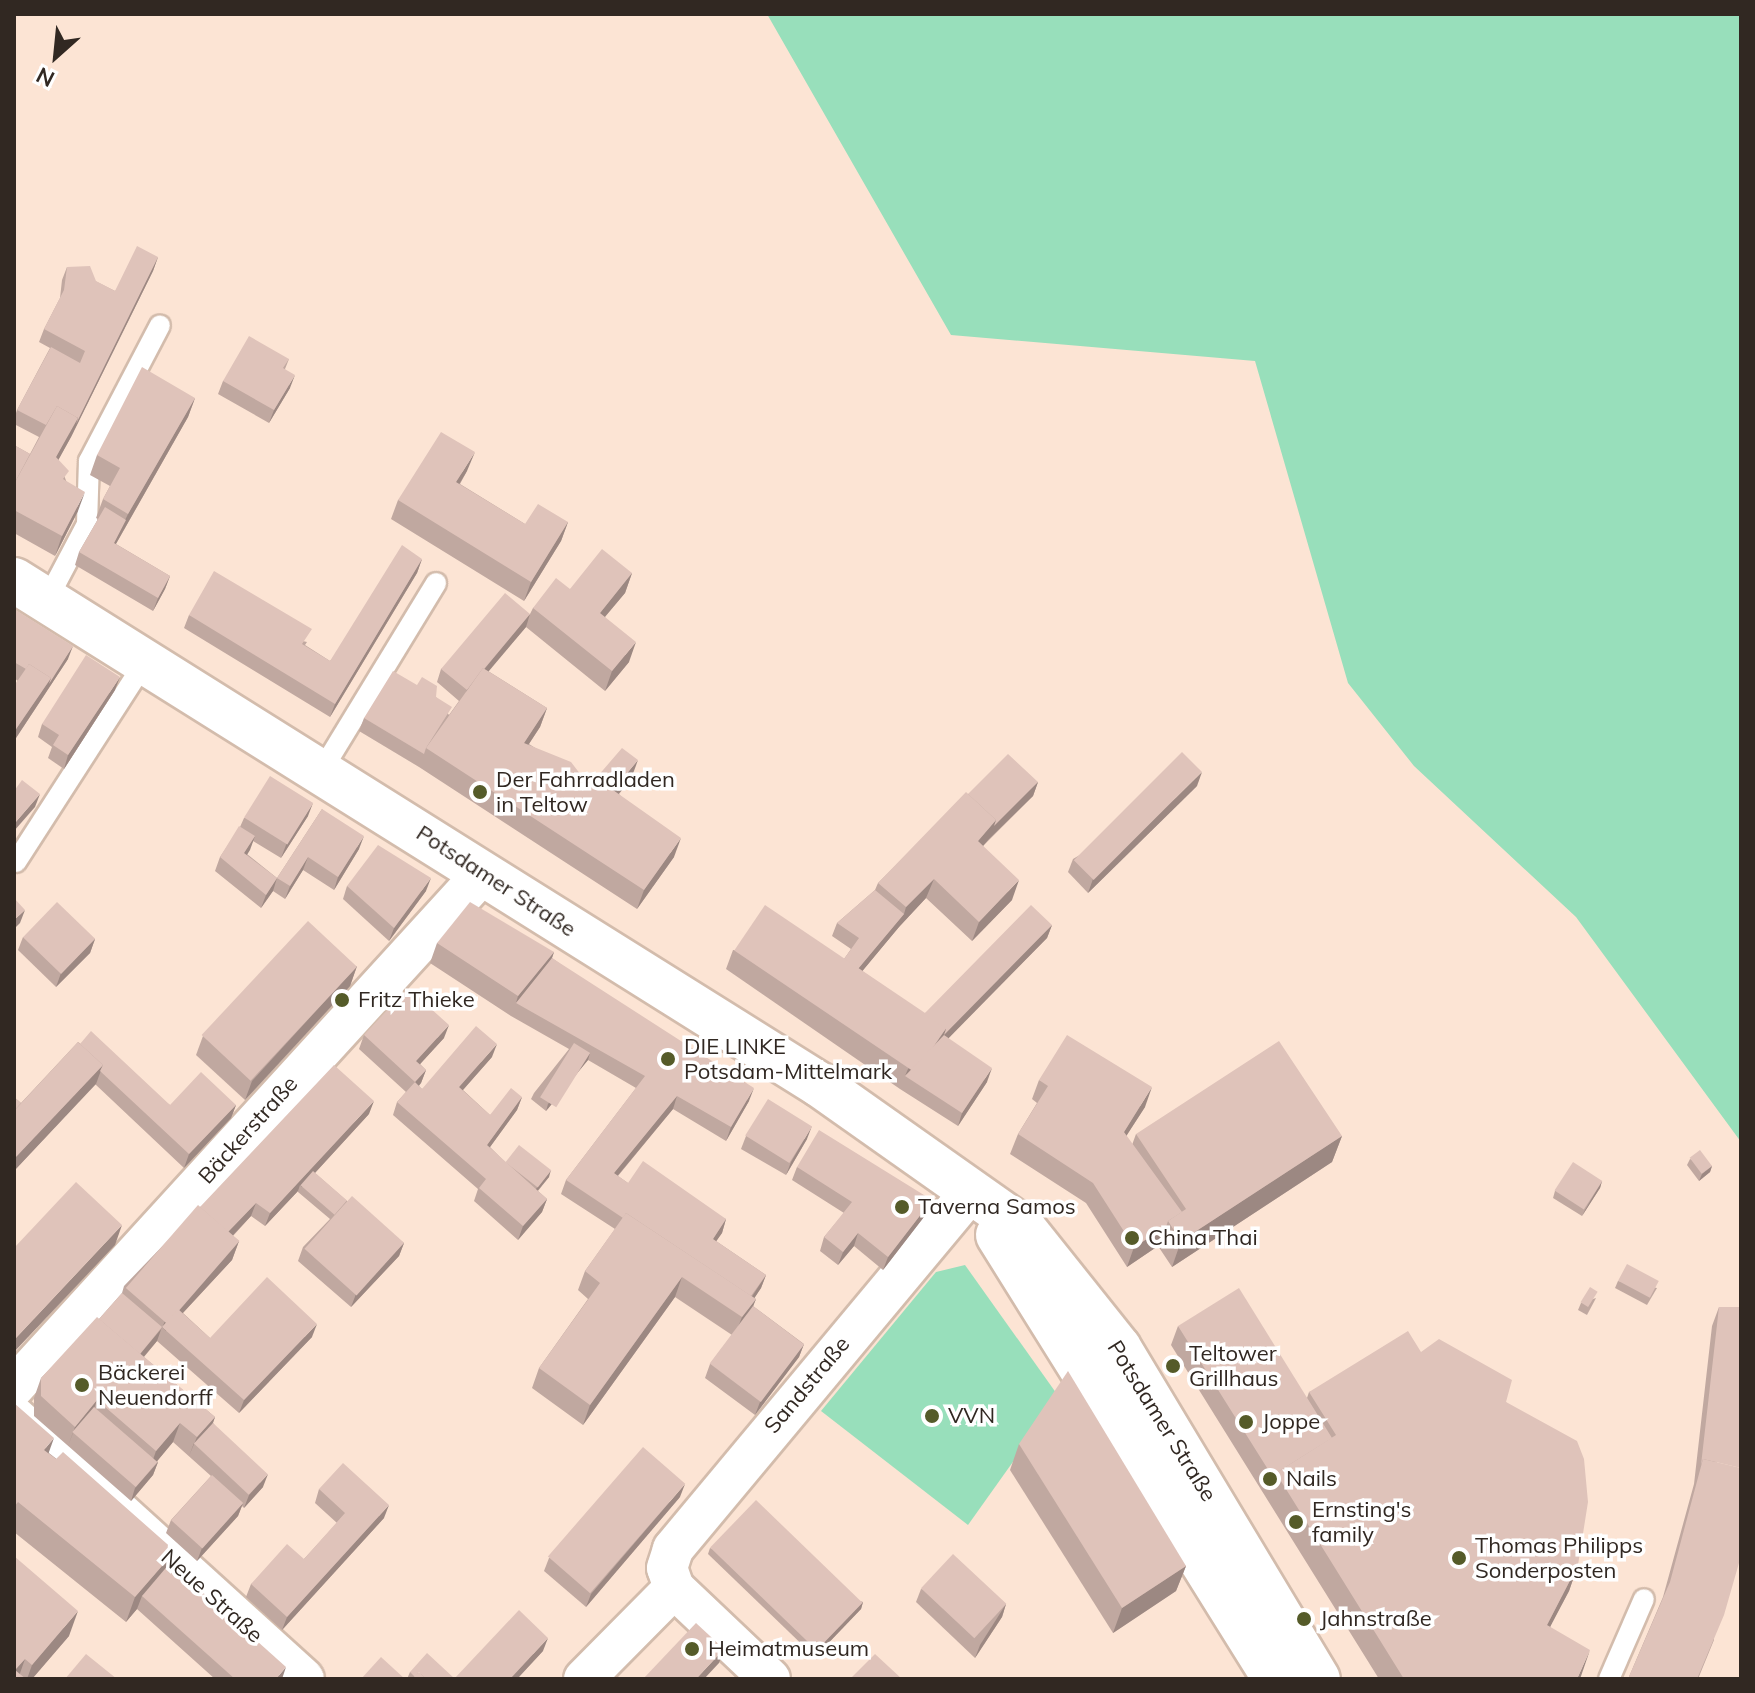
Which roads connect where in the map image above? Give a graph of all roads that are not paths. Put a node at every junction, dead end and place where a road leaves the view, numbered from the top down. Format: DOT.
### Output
graph roads {
  1 [pos="160,325"];
  2 [pos="436,583"];
  3 [pos="30,590"];
  4 [pos="146,660"];
  5 [pos="322,770"];
  6 [pos="16,862"];
  7 [pos="483,873"];
  8 [pos="970,1193"];
  9 [pos="14,1387"];
  10 [pos="14,1416"];
  11 [pos="674,1588"];
  12 [pos="1644,1599"];
  13 [pos="304,1679"];
  14 [pos="584,1679"];
  15 [pos="770,1679"];
  16 [pos="1275,1679"];
  17 [pos="1318,1679"];
  18 [pos="1609,1679"];
  1 -- 3 [label="lane"];
  2 -- 5 [label="lane"];
  3 -- 4 [label="street, Potsdamer Straße"];
  4 -- 5 [label="street, Potsdamer Straße"];
  4 -- 6 [label="lane"];
  5 -- 7 [label="street, Potsdamer Straße"];
  7 -- 8 [label="street, Potsdamer Straße"];
  7 -- 9 [label="street, Bäckerstraße"];
  8 -- 11 [label="street, Sandstraße"];
  8 -- 16 [label="street, Potsdamer Straße"];
  8 -- 17 [label="street, Potsdamer Straße"];
  10 -- 13 [label="street, Neue Straße"];
  11 -- 14 [label="street"];
  11 -- 15 [label="street"];
  12 -- 18 [label="lane"];
}
